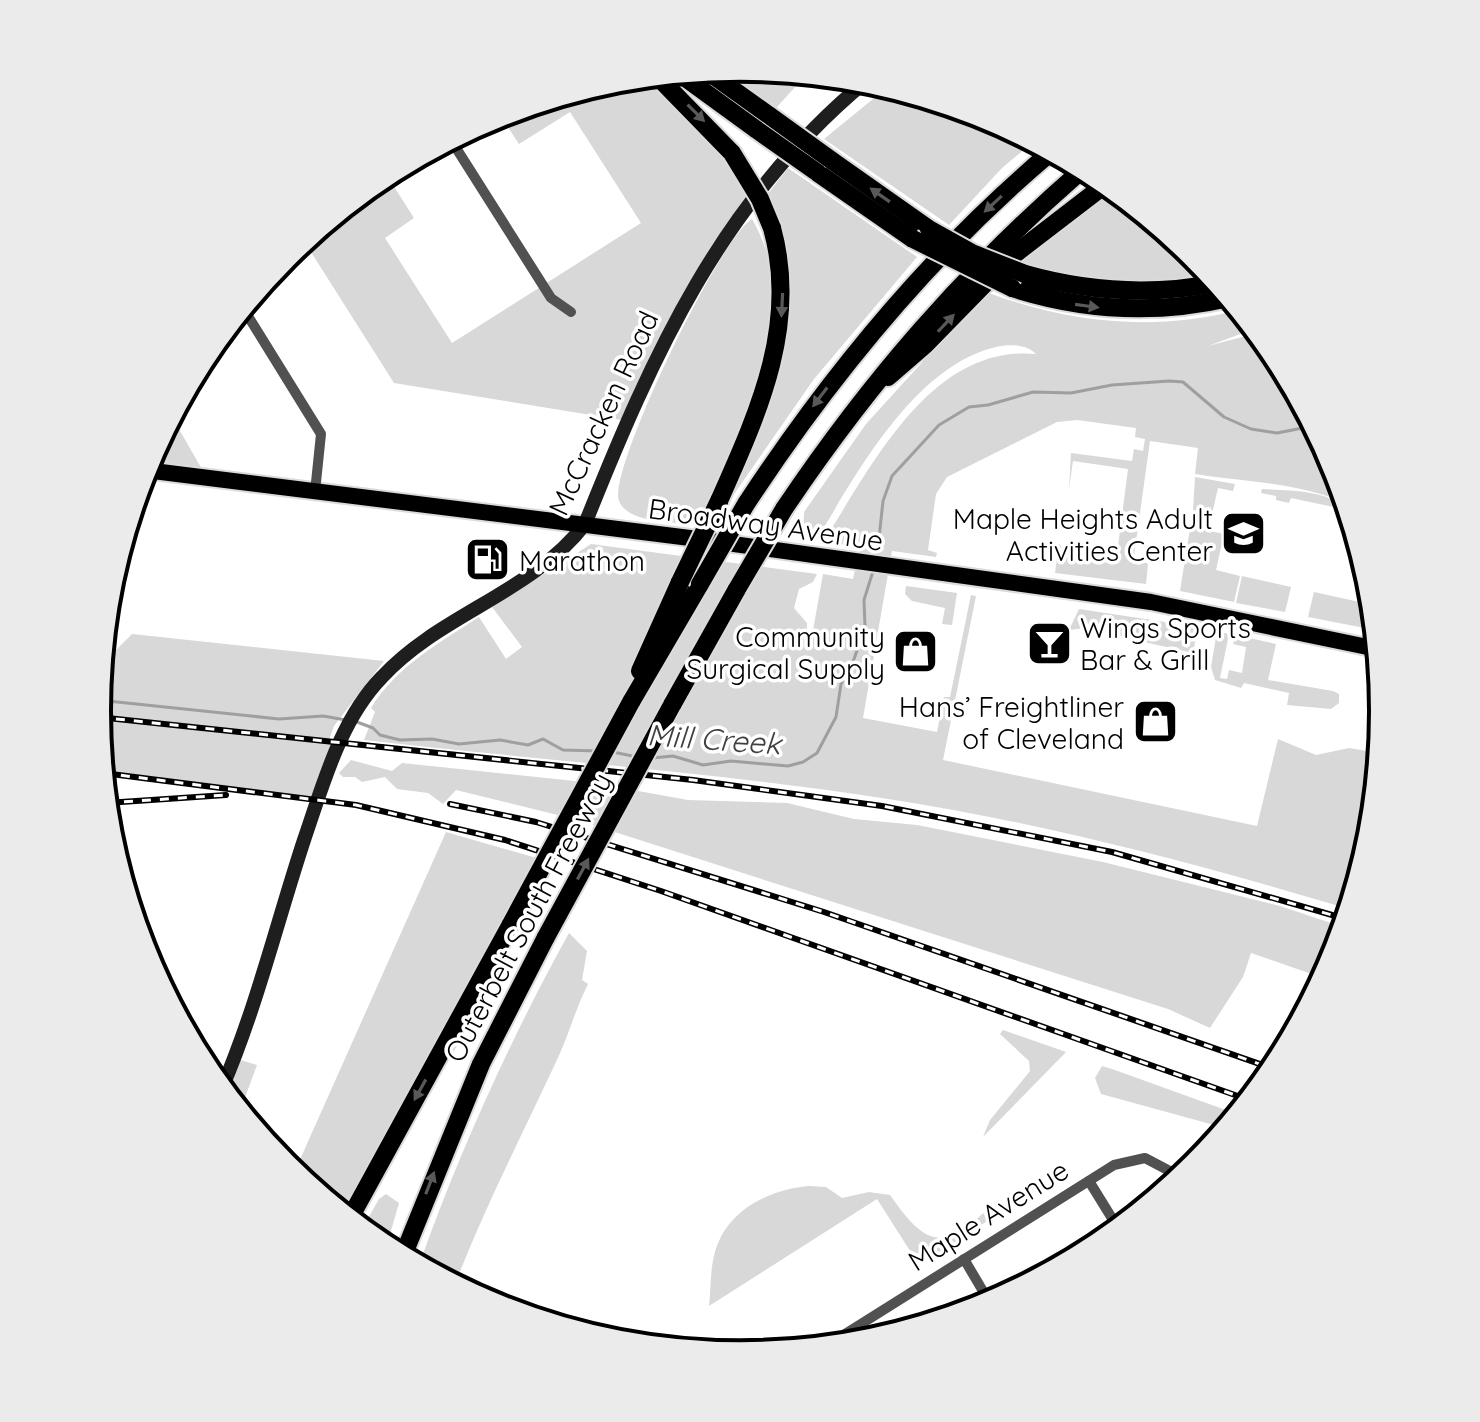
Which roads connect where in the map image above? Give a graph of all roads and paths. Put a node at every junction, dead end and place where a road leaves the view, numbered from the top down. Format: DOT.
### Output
graph roads {
  1 [pos="720,82"];
  2 [pos="696,83"];
  3 [pos="667,86"];
  4 [pos="854,92"];
  5 [pos="764,123"];
  6 [pos="457,150"];
  7 [pos="1042,160"];
  8 [pos="1073,178"];
  9 [pos="1095,192"];
  10 [pos="1018,281"];
  11 [pos="1203,285"];
  12 [pos="1216,300"];
  13 [pos="571,312"];
  14 [pos="249,318"];
  15 [pos="866,392"];
  16 [pos="158,472"];
  17 [pos="315,492"];
  18 [pos="585,524"];
  19 [pos="1366,647"];
  20 [pos="631,702"];
  21 [pos="227,1074"];
  22 [pos="1169,1171"];
  23 [pos="1089,1181"];
  24 [pos="355,1209"];
  25 [pos="1112,1218"];
  26 [pos="408,1245"];
  27 [pos="964,1259"];
  28 [pos="983,1291"];
  29 [pos="857,1329"];
  1 -- 5 [label="highway"];
  2 -- 5 [label="highway"];
  3 -- 20 [label="highway, one-way, bridge"];
  4 -- 18 [label="street, McCracken Road"];
  5 -- 10 [label="highway, bridge"];
  6 -- 13 [label="street"];
  7 -- 20 [label="highway, Outerbelt South Freeway, one-way, bridge"];
  8 -- 15 [label="highway, Outerbelt South Freeway"];
  15 -- 9 [label="highway, one-way"];
  10 -- 11 [label="highway"];
  10 -- 12 [label="highway, one-way"];
  14 -- 17 [label="street"];
  26 -- 15 [label="highway, Outerbelt South Freeway, one-way, bridge"];
  16 -- 17 [label="main road, Broadway Avenue"];
  17 -- 18 [label="main road, Broadway Avenue"];
  18 -- 19 [label="main road, Broadway Avenue"];
  18 -- 21 [label="street, McCracken Road"];
  20 -- 24 [label="highway, Outerbelt South Freeway, one-way, bridge"];
  22 -- 23 [label="street, Maple Avenue"];
  23 -- 25 [label="street"];
  23 -- 27 [label="street, Maple Avenue"];
  27 -- 28 [label="street"];
  27 -- 29 [label="street, Maple Avenue"];
}
